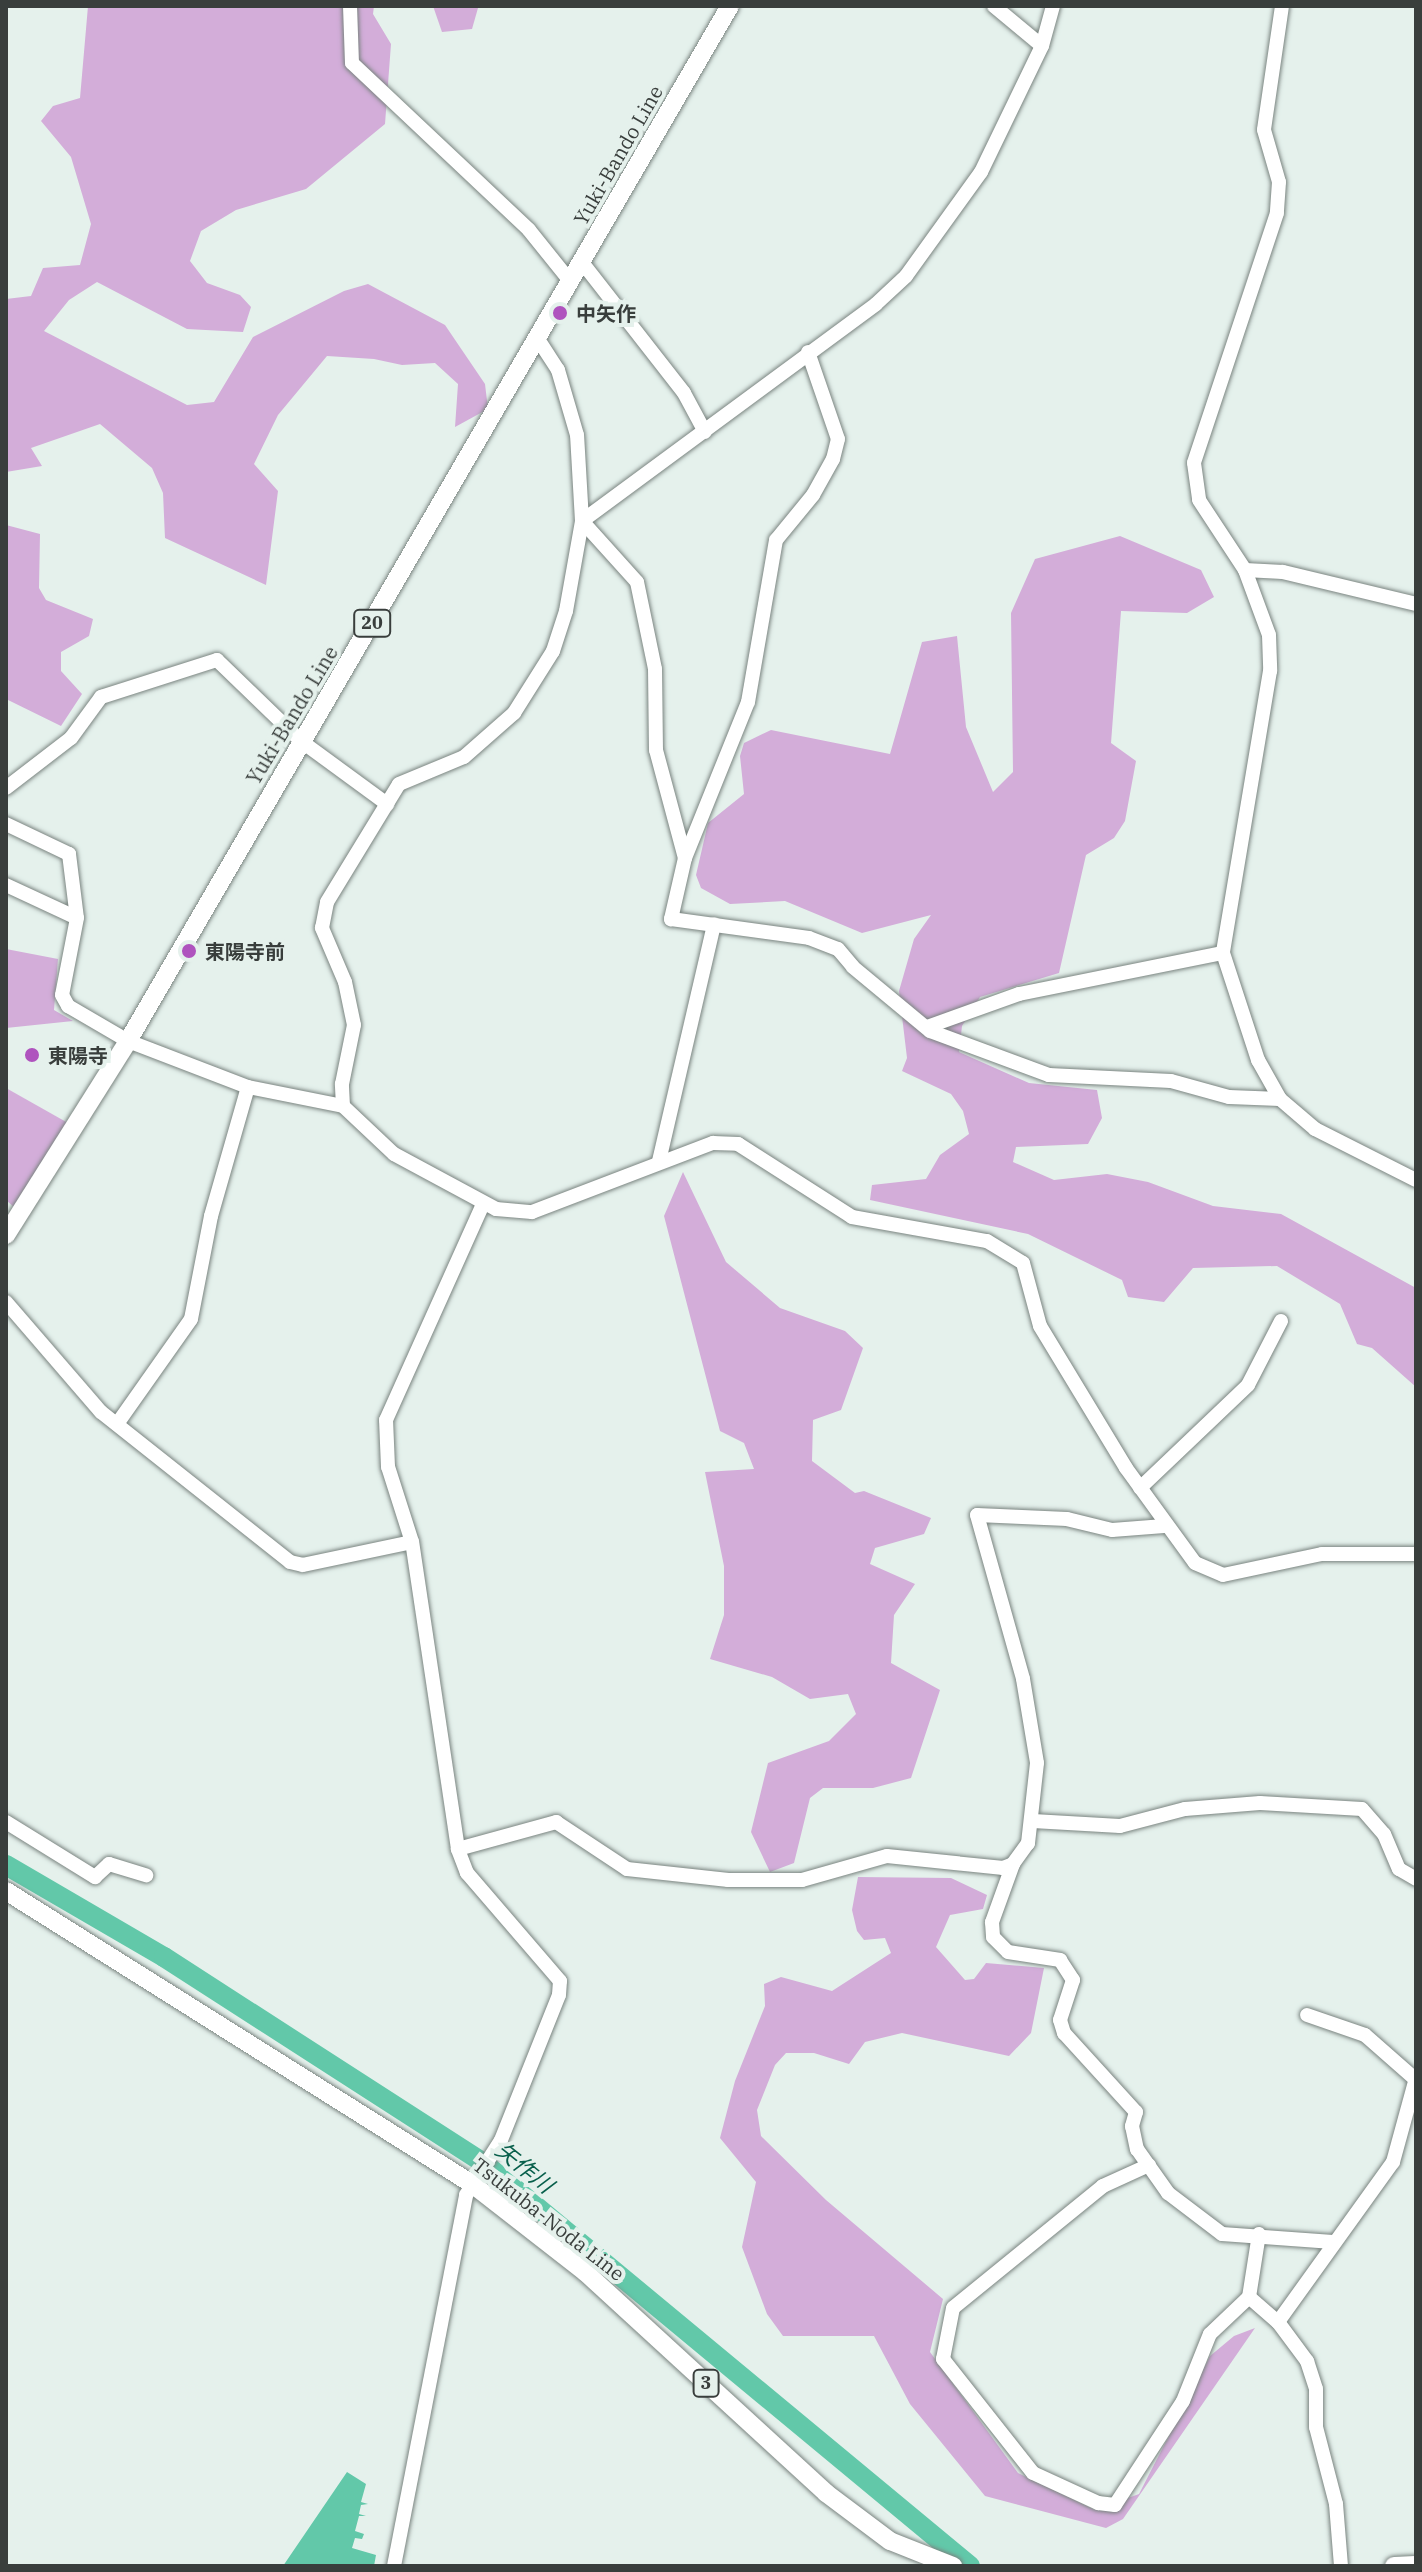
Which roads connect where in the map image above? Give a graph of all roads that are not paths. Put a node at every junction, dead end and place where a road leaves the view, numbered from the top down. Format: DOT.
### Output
graph roads {
  1 [pos="350,6"];
  2 [pos="730,6"];
  3 [pos="994,6"];
  4 [pos="1053,6"];
  5 [pos="1282,6"];
  6 [pos="1042,46"];
  7 [pos="581,261"];
  8 [pos="570,281"];
  9 [pos="537,338"];
  10 [pos="808,352"];
  11 [pos="705,432"];
  12 [pos="582,521"];
  13 [pos="1245,570"];
  14 [pos="1416,604"];
  15 [pos="301,741"];
  16 [pos="6,788"];
  17 [pos="387,804"];
  18 [pos="6,824"];
  19 [pos="685,858"];
  20 [pos="6,885"];
  21 [pos="77,918"];
  22 [pos="714,924"];
  23 [pos="1223,953"];
  24 [pos="927,1027"];
  25 [pos="128,1041"];
  26 [pos="248,1087"];
  27 [pos="1280,1099"];
  28 [pos="343,1106"];
  29 [pos="659,1161"];
  30 [pos="1416,1180"];
  31 [pos="482,1206"];
  32 [pos="6,1235"];
  33 [pos="6,1302"];
  34 [pos="1281,1321"];
  35 [pos="117,1424"];
  36 [pos="1140,1488"];
  37 [pos="1164,1526"];
  38 [pos="412,1542"];
  39 [pos="1416,1554"];
  40 [pos="1033,1821"];
  41 [pos="6,1822"];
  42 [pos="458,1849"];
  43 [pos="1013,1864"];
  44 [pos="146,1875"];
  45 [pos="1416,1879"];
  46 [pos="6,1891"];
  47 [pos="1307,2015"];
  48 [pos="1416,2078"];
  49 [pos="1149,2165"];
  50 [pos="475,2179"];
  51 [pos="1259,2234"];
  52 [pos="1333,2242"];
  53 [pos="1249,2297"];
  54 [pos="1278,2322"];
  55 [pos="945,2565"];
  56 [pos="1416,2565"];
  57 [pos="394,2566"];
  58 [pos="1341,2566"];
  59 [pos="1394,2566"];
  1 -- 8 [label="street"];
  2 -- 7 [label="main road, Yuki-Bando Line / 20"];
  3 -- 6 [label="street"];
  4 -- 6 [label="street"];
  5 -- 13 [label="street"];
  6 -- 10 [label="street"];
  7 -- 8 [label="main road, Yuki-Bando Line / 20"];
  7 -- 11 [label="street"];
  8 -- 9 [label="main road, Yuki-Bando Line / 20"];
  9 -- 12 [label="street"];
  9 -- 15 [label="main road, Yuki-Bando Line / 20"];
  10 -- 11 [label="street"];
  10 -- 19 [label="street"];
  11 -- 12 [label="street"];
  12 -- 17 [label="street"];
  12 -- 19 [label="street"];
  13 -- 14 [label="street"];
  13 -- 23 [label="street"];
  15 -- 16 [label="street"];
  15 -- 17 [label="street"];
  15 -- 25 [label="main road, Yuki-Bando Line / 20"];
  17 -- 28 [label="street"];
  18 -- 21 [label="street"];
  19 -- 22 [label="street"];
  20 -- 21 [label="street"];
  21 -- 25 [label="street"];
  22 -- 24 [label="street"];
  22 -- 29 [label="street"];
  23 -- 24 [label="street"];
  23 -- 27 [label="street"];
  24 -- 27 [label="street"];
  25 -- 26 [label="street"];
  25 -- 32 [label="main road, Yuki-Bando Line / 20"];
  26 -- 28 [label="street"];
  26 -- 35 [label="street"];
  27 -- 30 [label="street"];
  28 -- 31 [label="street"];
  29 -- 31 [label="street"];
  29 -- 36 [label="street"];
  31 -- 38 [label="street"];
  33 -- 35 [label="street"];
  34 -- 36 [label="street"];
  35 -- 38 [label="street"];
  36 -- 37 [label="street"];
  37 -- 39 [label="street"];
  37 -- 40 [label="street"];
  38 -- 42 [label="street"];
  40 -- 43 [label="street"];
  40 -- 45 [label="street"];
  41 -- 44 [label="street"];
  42 -- 43 [label="street"];
  42 -- 50 [label="street"];
  43 -- 49 [label="street"];
  46 -- 50 [label="main road, Tsukuba-Noda Line / 3"];
  47 -- 48 [label="street"];
  48 -- 52 [label="street"];
  49 -- 51 [label="street"];
  49 -- 53 [label="street"];
  50 -- 55 [label="main road, Tsukuba-Noda Line / 3"];
  50 -- 57 [label="street"];
  51 -- 52 [label="street"];
  51 -- 53 [label="street"];
  52 -- 54 [label="street"];
  53 -- 54 [label="street"];
  54 -- 58 [label="street"];
  56 -- 59 [label="main road"];
}
